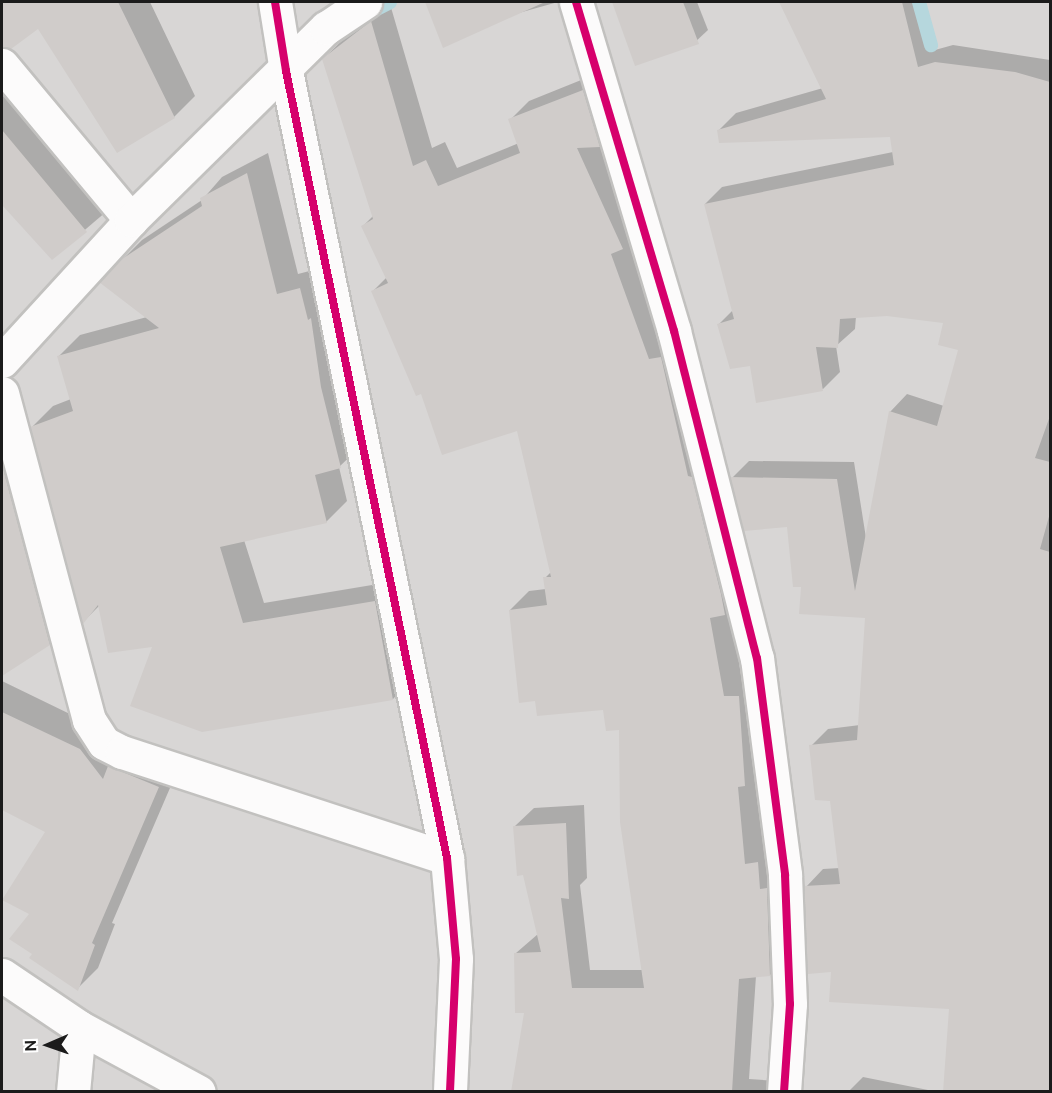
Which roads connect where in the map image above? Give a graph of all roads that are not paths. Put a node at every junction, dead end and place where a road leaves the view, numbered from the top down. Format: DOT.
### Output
graph roads {
  1 [pos="275,2"];
  2 [pos="365,2"];
  3 [pos="576,2"];
  4 [pos="2,65"];
  5 [pos="286,71"];
  6 [pos="131,220"];
  7 [pos="2,361"];
  8 [pos="2,393"];
  9 [pos="447,858"];
  10 [pos="2,975"];
  11 [pos="79,1027"];
  12 [pos="73,1092"];
  13 [pos="199,1092"];
  14 [pos="450,1092"];
  15 [pos="784,1092"];
  1 -- 5 [label="street"];
  2 -- 5 [label="street"];
  3 -- 15 [label="street"];
  4 -- 6 [label="street"];
  5 -- 6 [label="street"];
  5 -- 9 [label="street"];
  6 -- 7 [label="street"];
  8 -- 9 [label="street"];
  9 -- 14 [label="street"];
  10 -- 11 [label="street"];
  11 -- 12 [label="street"];
  11 -- 13 [label="street"];
}
